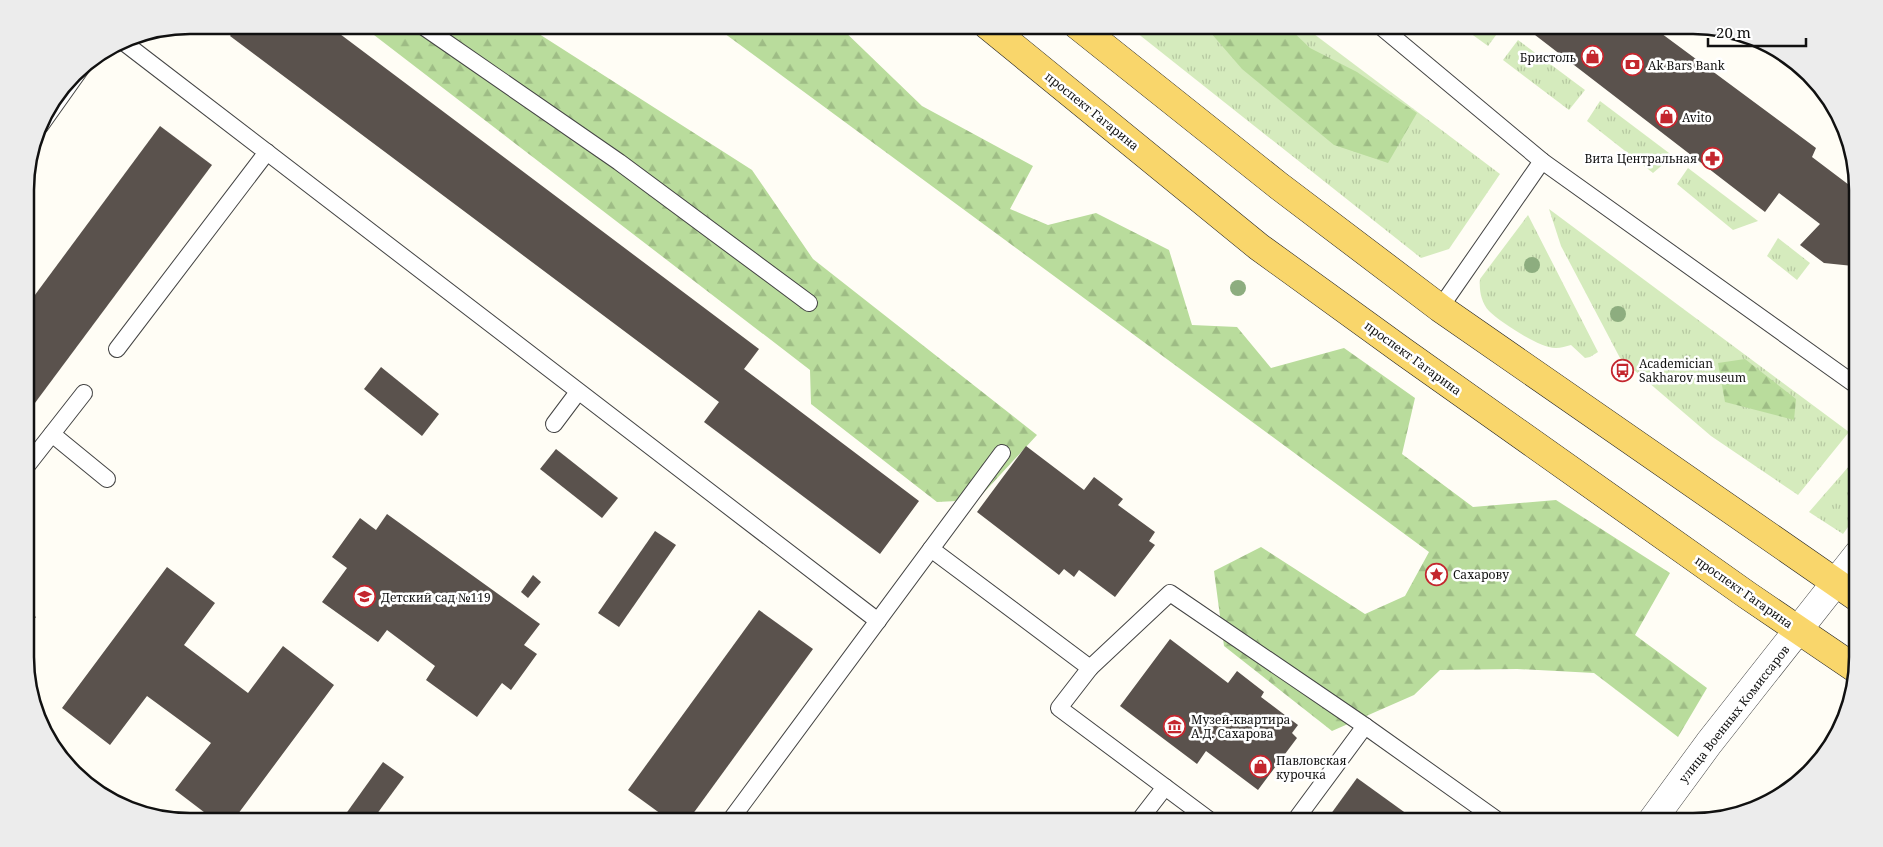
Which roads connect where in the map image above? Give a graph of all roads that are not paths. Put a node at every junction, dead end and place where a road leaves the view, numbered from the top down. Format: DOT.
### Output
graph roads {
  1 [pos="434,34"];
  2 [pos="998,34"];
  3 [pos="1088,34"];
  4 [pos="1390,34"];
  5 [pos="129,47"];
  6 [pos="267,152"];
  7 [pos="1542,161"];
  8 [pos="809,303"];
  9 [pos="1440,308"];
  10 [pos="117,349"];
  11 [pos="1849,380"];
  12 [pos="578,392"];
  13 [pos="84,393"];
  14 [pos="554,424"];
  15 [pos="52,434"];
  16 [pos="1002,453"];
  17 [pos="34,457"];
  18 [pos="108,479"];
  19 [pos="931,549"];
  20 [pos="1849,566"];
  21 [pos="1836,583"];
  22 [pos="1849,592"];
  23 [pos="878,622"];
  24 [pos="1799,630"];
  25 [pos="1849,664"];
  26 [pos="1090,668"];
  27 [pos="1365,726"];
  28 [pos="1165,787"];
  29 [pos="736,813"];
  30 [pos="1145,813"];
  31 [pos="1200,813"];
  32 [pos="1301,813"];
  33 [pos="1487,813"];
  34 [pos="1658,813"];
  1 -- 8 [label="lane"];
  2 -- 24 [label="main road, проспект Гагарина"];
  3 -- 9 [label="main road"];
  4 -- 7 [label="lane"];
  5 -- 6 [label="lane"];
  6 -- 10 [label="lane"];
  6 -- 12 [label="lane"];
  7 -- 9 [label="lane"];
  7 -- 11 [label="lane"];
  9 -- 21 [label="main road"];
  12 -- 14 [label="lane"];
  12 -- 23 [label="lane"];
  13 -- 15 [label="lane"];
  15 -- 17 [label="lane"];
  15 -- 18 [label="lane"];
  16 -- 19 [label="lane"];
  19 -- 23 [label="lane"];
  19 -- 26 [label="lane"];
  20 -- 21 [label="street, улица Военных Комиссаров"];
  21 -- 22 [label="main road"];
  21 -- 24 [label="street, улица Военных Комиссаров"];
  23 -- 29 [label="lane"];
  24 -- 25 [label="main road, проспект Гагарина"];
  24 -- 34 [label="street, улица Военных Комиссаров"];
  26 -- 27 [label="lane"];
  26 -- 28 [label="lane"];
  27 -- 32 [label="lane"];
  27 -- 33 [label="lane"];
  28 -- 30 [label="lane"];
  28 -- 31 [label="lane"];
}
